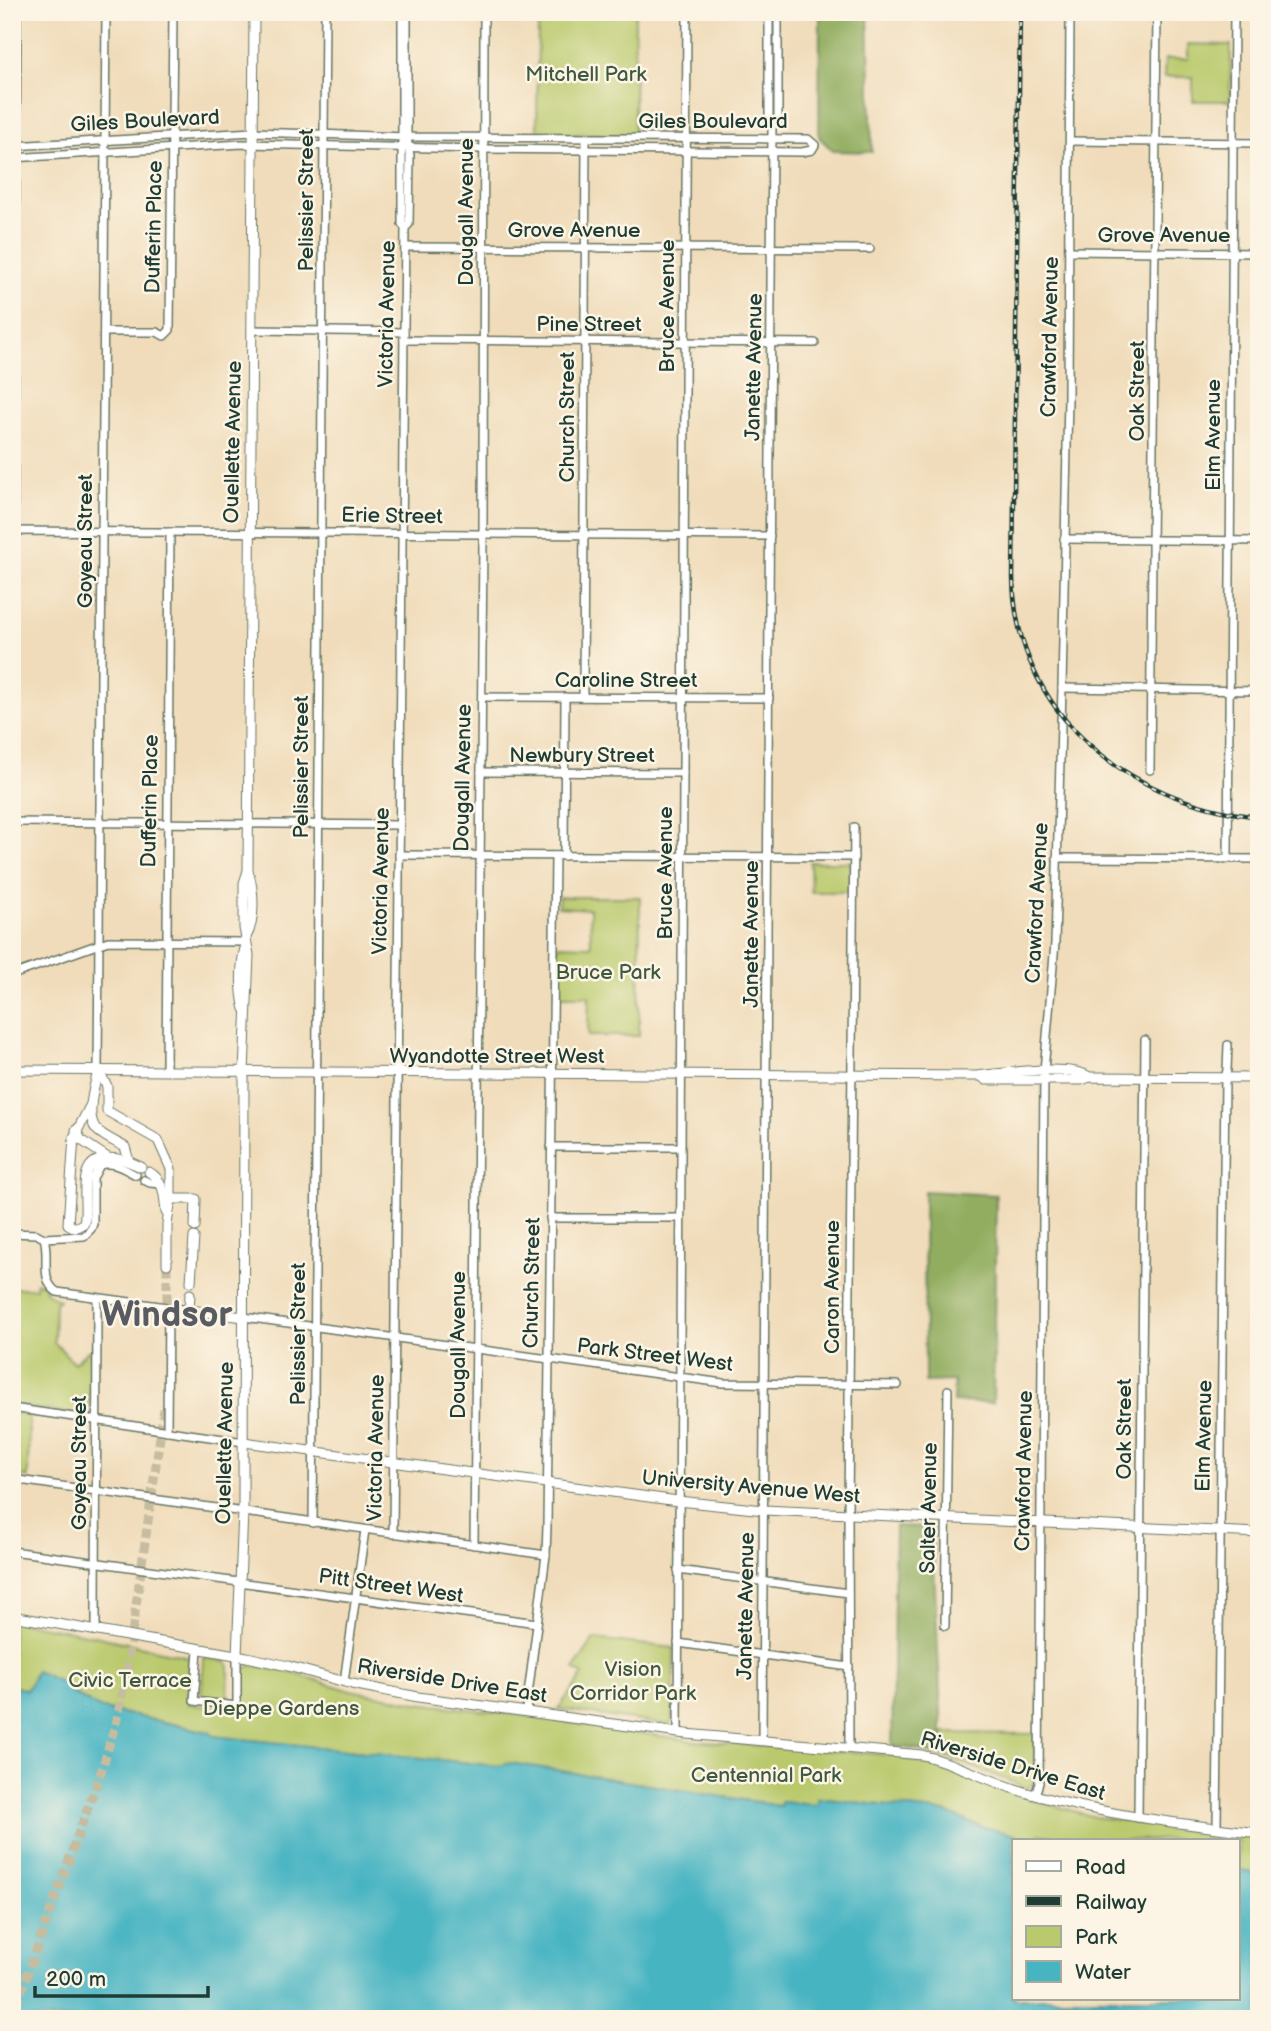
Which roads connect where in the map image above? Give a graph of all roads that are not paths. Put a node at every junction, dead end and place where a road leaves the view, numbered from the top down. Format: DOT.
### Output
graph roads {
  1 [pos="17,12"];
  2 [pos="106,12"];
  3 [pos="173,12"];
  4 [pos="254,12"];
  5 [pos="325,12"];
  6 [pos="402,12"];
  7 [pos="407,12"];
  8 [pos="484,12"];
  9 [pos="687,12"];
  10 [pos="769,12"];
  11 [pos="778,12"];
  12 [pos="1070,12"];
  13 [pos="1157,12"];
  14 [pos="1234,12"];
  15 [pos="772,127"];
  16 [pos="253,132"];
  17 [pos="324,135"];
  18 [pos="172,136"];
  19 [pos="404,137"];
  20 [pos="484,137"];
  21 [pos="586,138"];
  22 [pos="686,138"];
  23 [pos="772,139"];
  24 [pos="105,141"];
  25 [pos="1070,141"];
  26 [pos="1156,142"];
  27 [pos="1233,143"];
  28 [pos="1259,143"];
  29 [pos="253,145"];
  30 [pos="14,146"];
  31 [pos="324,146"];
  32 [pos="172,148"];
  33 [pos="405,148"];
  34 [pos="485,149"];
  35 [pos="586,150"];
  36 [pos="686,151"];
  37 [pos="105,152"];
  38 [pos="774,152"];
  39 [pos="14,158"];
  40 [pos="405,247"];
  41 [pos="484,247"];
  42 [pos="585,248"];
  43 [pos="685,248"];
  44 [pos="773,248"];
  45 [pos="870,249"];
  46 [pos="1069,251"];
  47 [pos="1155,252"];
  48 [pos="1232,253"];
  49 [pos="1259,253"];
  50 [pos="252,330"];
  51 [pos="323,331"];
  52 [pos="104,332"];
  53 [pos="404,336"];
  54 [pos="484,340"];
  55 [pos="585,341"];
  56 [pos="685,342"];
  57 [pos="772,342"];
  58 [pos="815,343"];
  59 [pos="13,531"];
  60 [pos="102,532"];
  61 [pos="170,532"];
  62 [pos="249,532"];
  63 [pos="321,533"];
  64 [pos="402,534"];
  65 [pos="483,535"];
  66 [pos="584,535"];
  67 [pos="684,536"];
  68 [pos="770,536"];
  69 [pos="1064,539"];
  70 [pos="1153,540"];
  71 [pos="1230,541"];
  72 [pos="1259,541"];
  73 [pos="1062,688"];
  74 [pos="1152,689"];
  75 [pos="1229,691"];
  76 [pos="1259,691"];
  77 [pos="482,696"];
  78 [pos="565,697"];
  79 [pos="583,697"];
  80 [pos="683,698"];
  81 [pos="769,698"];
  82 [pos="12,716"];
  83 [pos="1150,770"];
  84 [pos="481,772"];
  85 [pos="565,772"];
  86 [pos="683,773"];
  87 [pos="12,822"];
  88 [pos="100,823"];
  89 [pos="167,823"];
  90 [pos="247,824"];
  91 [pos="318,825"];
  92 [pos="399,825"];
  93 [pos="854,827"];
  94 [pos="399,855"];
  95 [pos="480,855"];
  96 [pos="555,856"];
  97 [pos="564,856"];
  98 [pos="682,856"];
  99 [pos="769,856"];
  100 [pos="853,857"];
  101 [pos="1057,858"];
  102 [pos="1228,859"];
  103 [pos="1259,859"];
  104 [pos="246,941"];
  105 [pos="166,942"];
  106 [pos="99,944"];
  107 [pos="12,975"];
  108 [pos="1145,1040"];
  109 [pos="1228,1045"];
  110 [pos="12,1070"];
  111 [pos="98,1070"];
  112 [pos="166,1071"];
  113 [pos="244,1072"];
  114 [pos="317,1072"];
  115 [pos="397,1073"];
  116 [pos="478,1073"];
  117 [pos="552,1074"];
  118 [pos="681,1074"];
  119 [pos="767,1075"];
  120 [pos="851,1075"];
  121 [pos="1044,1075"];
  122 [pos="1144,1078"];
  123 [pos="1225,1078"];
  124 [pos="1259,1078"];
  125 [pos="91,1104"];
  126 [pos="76,1130"];
  127 [pos="551,1147"];
  128 [pos="680,1147"];
  129 [pos="108,1158"];
  130 [pos="129,1161"];
  131 [pos="142,1174"];
  132 [pos="171,1199"];
  133 [pos="550,1218"];
  134 [pos="680,1218"];
  135 [pos="167,1224"];
  136 [pos="12,1233"];
  137 [pos="44,1238"];
  138 [pos="167,1264"];
  139 [pos="191,1282"];
  140 [pos="190,1294"];
  141 [pos="97,1297"];
  142 [pos="168,1307"];
  143 [pos="189,1310"];
  144 [pos="244,1318"];
  145 [pos="316,1328"];
  146 [pos="394,1339"];
  147 [pos="476,1350"];
  148 [pos="549,1360"];
  149 [pos="679,1378"];
  150 [pos="765,1384"];
  151 [pos="849,1384"];
  152 [pos="898,1385"];
  153 [pos="948,1390"];
  154 [pos="12,1408"];
  155 [pos="96,1420"];
  156 [pos="167,1431"];
  157 [pos="244,1442"];
  158 [pos="315,1452"];
  159 [pos="394,1463"];
  160 [pos="475,1474"];
  161 [pos="12,1479"];
  162 [pos="547,1484"];
  163 [pos="96,1492"];
  164 [pos="678,1502"];
  165 [pos="764,1510"];
  166 [pos="243,1512"];
  167 [pos="848,1514"];
  168 [pos="946,1518"];
  169 [pos="313,1522"];
  170 [pos="1041,1523"];
  171 [pos="1141,1528"];
  172 [pos="365,1530"];
  173 [pos="1220,1532"];
  174 [pos="1259,1533"];
  175 [pos="393,1534"];
  176 [pos="474,1545"];
  177 [pos="12,1551"];
  178 [pos="546,1555"];
  179 [pos="96,1564"];
  180 [pos="678,1570"];
  181 [pos="764,1581"];
  182 [pos="239,1583"];
  183 [pos="848,1593"];
  184 [pos="356,1599"];
  185 [pos="12,1616"];
  186 [pos="537,1623"];
  187 [pos="945,1626"];
  188 [pos="96,1630"];
  189 [pos="678,1643"];
  190 [pos="198,1650"];
  191 [pos="237,1655"];
  192 [pos="763,1655"];
  193 [pos="849,1667"];
  194 [pos="345,1682"];
  195 [pos="526,1710"];
  196 [pos="678,1733"];
  197 [pos="762,1741"];
  198 [pos="849,1748"];
  199 [pos="1035,1796"];
  200 [pos="1138,1818"];
  201 [pos="1217,1828"];
  202 [pos="1259,1833"];
  1 -- 30 [label="street"];
  2 -- 24 [label="street, Goyeau Street"];
  3 -- 18 [label="street, Dufferin Place"];
  4 -- 16 [label="main road, Ouellette Avenue"];
  5 -- 17 [label="street, Pelissier Street"];
  6 -- 19 [label="street, Victoria Avenue"];
  7 -- 19 [label="street, Victoria Avenue"];
  8 -- 20 [label="street, Dougall Avenue"];
  9 -- 22 [label="street, Bruce Avenue"];
  10 -- 15 [label="street, Janette Avenue"];
  11 -- 15 [label="street, Janette Avenue"];
  12 -- 25 [label="street, Crawford Avenue"];
  13 -- 26 [label="street, Oak Street"];
  14 -- 27 [label="street, Elm Avenue"];
  15 -- 23 [label="street, Janette Avenue"];
  16 -- 17 [label="street, Giles Boulevard"];
  16 -- 18 [label="street, Giles Boulevard"];
  16 -- 29 [label="main road, Ouellette Avenue"];
  17 -- 19 [label="street, Giles Boulevard"];
  17 -- 31 [label="street, Pelissier Street"];
  18 -- 24 [label="street, Giles Boulevard"];
  18 -- 32 [label="street, Dufferin Place"];
  19 -- 20 [label="street, Giles Boulevard"];
  19 -- 33 [label="street, Victoria Avenue"];
  20 -- 21 [label="street, Giles Boulevard"];
  20 -- 34 [label="street, Dougall Avenue"];
  21 -- 22 [label="street, Giles Boulevard"];
  21 -- 35 [label="street, Church Street"];
  22 -- 23 [label="street, Giles Boulevard"];
  22 -- 36 [label="street, Bruce Avenue"];
  23 -- 38 [label="street, Janette Avenue"];
  23 -- 38 [label="street, Giles Boulevard"];
  24 -- 30 [label="street, Giles Boulevard"];
  24 -- 37 [label="street, Goyeau Street"];
  25 -- 26 [label="street"];
  25 -- 46 [label="street, Crawford Avenue"];
  26 -- 27 [label="street"];
  26 -- 47 [label="street, Oak Street"];
  27 -- 28 [label="street"];
  27 -- 48 [label="street, Elm Avenue"];
  29 -- 31 [label="street, Giles Boulevard"];
  29 -- 32 [label="street, Giles Boulevard"];
  29 -- 50 [label="main road, Ouellette Avenue"];
  30 -- 39 [label="street"];
  31 -- 33 [label="street, Giles Boulevard"];
  31 -- 51 [label="street, Pelissier Street"];
  32 -- 37 [label="street, Giles Boulevard"];
  32 -- 52 [label="street, Dufferin Place"];
  33 -- 34 [label="street, Giles Boulevard"];
  33 -- 40 [label="street, Victoria Avenue"];
  34 -- 35 [label="street, Giles Boulevard"];
  34 -- 41 [label="street, Dougall Avenue"];
  35 -- 36 [label="street, Giles Boulevard"];
  35 -- 42 [label="street, Church Street"];
  36 -- 38 [label="street, Giles Boulevard"];
  36 -- 43 [label="street, Bruce Avenue"];
  37 -- 39 [label="street, Giles Boulevard"];
  37 -- 52 [label="street, Goyeau Street"];
  38 -- 44 [label="street, Janette Avenue"];
  39 -- 59 [label="street"];
  40 -- 41 [label="street, Grove Avenue"];
  40 -- 53 [label="street, Victoria Avenue"];
  41 -- 42 [label="street, Grove Avenue"];
  41 -- 54 [label="street, Dougall Avenue"];
  42 -- 43 [label="street, Grove Avenue"];
  42 -- 55 [label="street, Church Street"];
  43 -- 44 [label="street, Grove Avenue"];
  43 -- 56 [label="street, Bruce Avenue"];
  44 -- 45 [label="street, Grove Avenue"];
  44 -- 57 [label="street, Janette Avenue"];
  46 -- 47 [label="street, Grove Avenue"];
  46 -- 69 [label="street, Crawford Avenue"];
  47 -- 48 [label="street, Grove Avenue"];
  47 -- 70 [label="street, Oak Street"];
  48 -- 49 [label="street, Grove Avenue"];
  48 -- 71 [label="street, Elm Avenue"];
  50 -- 51 [label="street, Pine Street"];
  50 -- 62 [label="main road, Ouellette Avenue"];
  51 -- 53 [label="street, Pine Street"];
  51 -- 63 [label="street, Pelissier Street"];
  52 -- 60 [label="street, Goyeau Street"];
  53 -- 54 [label="street, Pine Street"];
  53 -- 64 [label="street, Victoria Avenue"];
  54 -- 55 [label="street, Pine Street"];
  54 -- 65 [label="street, Dougall Avenue"];
  55 -- 56 [label="street, Pine Street"];
  55 -- 66 [label="street, Church Street"];
  56 -- 57 [label="street, Pine Street"];
  56 -- 67 [label="street, Bruce Avenue"];
  57 -- 58 [label="street, Pine Street"];
  57 -- 68 [label="street, Janette Avenue"];
  59 -- 60 [label="street, Erie Street"];
  59 -- 82 [label="street"];
  60 -- 61 [label="street, Erie Street"];
  60 -- 88 [label="street, Goyeau Street"];
  61 -- 62 [label="street, Erie Street"];
  61 -- 89 [label="street, Dufferin Place"];
  62 -- 63 [label="street, Erie Street"];
  62 -- 90 [label="main road, Ouellette Avenue"];
  63 -- 64 [label="street, Erie Street"];
  63 -- 91 [label="street, Pelissier Street"];
  64 -- 65 [label="street, Erie Street"];
  64 -- 92 [label="street, Victoria Avenue"];
  65 -- 66 [label="street, Erie Street"];
  65 -- 77 [label="street, Dougall Avenue"];
  66 -- 67 [label="street, Erie Street"];
  66 -- 79 [label="street, Church Street"];
  67 -- 68 [label="street, Erie Street"];
  67 -- 80 [label="street, Bruce Avenue"];
  68 -- 81 [label="street, Janette Avenue"];
  69 -- 70 [label="street"];
  69 -- 73 [label="street, Crawford Avenue"];
  70 -- 71 [label="street"];
  70 -- 74 [label="street, Oak Street"];
  71 -- 72 [label="street"];
  71 -- 75 [label="street, Elm Avenue"];
  73 -- 74 [label="street"];
  73 -- 101 [label="street, Crawford Avenue"];
  74 -- 75 [label="street"];
  74 -- 83 [label="street, Oak Street"];
  75 -- 76 [label="street"];
  75 -- 102 [label="street, Elm Avenue"];
  77 -- 78 [label="street, Caroline Street"];
  77 -- 84 [label="street, Dougall Avenue"];
  78 -- 79 [label="street, Caroline Street"];
  78 -- 85 [label="street"];
  79 -- 80 [label="street, Caroline Street"];
  80 -- 81 [label="street, Caroline Street"];
  80 -- 86 [label="street, Bruce Avenue"];
  81 -- 99 [label="street, Janette Avenue"];
  84 -- 85 [label="street, Newbury Street"];
  84 -- 95 [label="street, Dougall Avenue"];
  85 -- 86 [label="street, Newbury Street"];
  85 -- 97 [label="street"];
  86 -- 98 [label="street, Bruce Avenue"];
  87 -- 88 [label="street"];
  88 -- 89 [label="street"];
  88 -- 106 [label="street, Goyeau Street"];
  89 -- 90 [label="street"];
  89 -- 105 [label="street, Dufferin Place"];
  90 -- 91 [label="street"];
  90 -- 104 [label="main road, Ouellette Avenue"];
  91 -- 92 [label="street"];
  91 -- 114 [label="street, Pelissier Street"];
  92 -- 94 [label="street, Victoria Avenue"];
  93 -- 100 [label="street, Caron Avenue"];
  94 -- 95 [label="street"];
  94 -- 115 [label="street, Victoria Avenue"];
  95 -- 96 [label="street"];
  95 -- 116 [label="street, Dougall Avenue"];
  96 -- 97 [label="street"];
  96 -- 117 [label="street, Church Street"];
  97 -- 98 [label="street"];
  98 -- 99 [label="street"];
  98 -- 118 [label="street, Bruce Avenue"];
  99 -- 100 [label="street"];
  99 -- 119 [label="street, Janette Avenue"];
  100 -- 120 [label="street, Caron Avenue"];
  101 -- 102 [label="street"];
  101 -- 121 [label="street, Crawford Avenue"];
  102 -- 103 [label="street"];
  104 -- 105 [label="street"];
  104 -- 113 [label="main road, Ouellette Avenue"];
  105 -- 106 [label="street"];
  105 -- 112 [label="street, Dufferin Place"];
  106 -- 107 [label="street"];
  106 -- 111 [label="street, Goyeau Street"];
  108 -- 122 [label="street, Oak Street"];
  109 -- 123 [label="street, Elm Avenue"];
  110 -- 111 [label="main road, Wyandotte Street West"];
  111 -- 112 [label="main road, Wyandotte Street West"];
  111 -- 125 [label="main road"];
  111 -- 132 [label="main road"];
  112 -- 113 [label="main road, Wyandotte Street West"];
  113 -- 114 [label="main road, Wyandotte Street West"];
  113 -- 144 [label="main road, Ouellette Avenue"];
  114 -- 115 [label="main road, Wyandotte Street West"];
  114 -- 145 [label="street, Pelissier Street"];
  115 -- 116 [label="main road, Wyandotte Street West"];
  115 -- 146 [label="street, Victoria Avenue"];
  116 -- 117 [label="main road, Wyandotte Street West"];
  116 -- 147 [label="street, Dougall Avenue"];
  117 -- 118 [label="main road, Wyandotte Street West"];
  117 -- 127 [label="street, Church Street"];
  118 -- 119 [label="main road, Wyandotte Street West"];
  118 -- 128 [label="street, Bruce Avenue"];
  119 -- 120 [label="main road, Wyandotte Street West"];
  119 -- 150 [label="street, Janette Avenue"];
  120 -- 121 [label="main road, Wyandotte Street West"];
  120 -- 151 [label="street, Caron Avenue"];
  121 -- 122 [label="main road, Wyandotte Street West"];
  121 -- 170 [label="street, Crawford Avenue"];
  122 -- 123 [label="main road, Wyandotte Street West"];
  122 -- 171 [label="street, Oak Street"];
  123 -- 124 [label="main road, Wyandotte Street West"];
  123 -- 173 [label="street, Elm Avenue"];
  125 -- 126 [label="main road"];
  125 -- 130 [label="main road"];
  126 -- 129 [label="main road"];
  126 -- 129 [label="main road"];
  127 -- 128 [label="street"];
  127 -- 133 [label="street, Church Street"];
  128 -- 134 [label="street, Bruce Avenue"];
  129 -- 130 [label="main road"];
  130 -- 131 [label="main road"];
  131 -- 135 [label="main road"];
  131 -- 137 [label="street"];
  132 -- 135 [label="main road"];
  132 -- 139 [label="main road"];
  133 -- 134 [label="street"];
  133 -- 148 [label="street, Church Street"];
  134 -- 149 [label="street, Bruce Avenue"];
  135 -- 138 [label="main road"];
  136 -- 137 [label="street"];
  137 -- 141 [label="street"];
  140 -- 143 [label="main road"];
  141 -- 142 [label="street"];
  141 -- 155 [label="street, Goyeau Street"];
  142 -- 143 [label="street"];
  142 -- 156 [label="street"];
  143 -- 144 [label="main road"];
  144 -- 145 [label="street, Park Street West"];
  144 -- 157 [label="main road, Ouellette Avenue"];
  145 -- 146 [label="street, Park Street West"];
  145 -- 158 [label="street, Pelissier Street"];
  146 -- 147 [label="street, Park Street West"];
  146 -- 159 [label="street, Victoria Avenue"];
  147 -- 148 [label="street, Park Street West"];
  147 -- 160 [label="street, Dougall Avenue"];
  148 -- 149 [label="street, Park Street West"];
  148 -- 162 [label="street, Church Street"];
  149 -- 150 [label="street, Park Street West"];
  149 -- 164 [label="street, Bruce Avenue"];
  150 -- 151 [label="street, Park Street West"];
  150 -- 165 [label="street, Janette Avenue"];
  151 -- 152 [label="street, Park Street West"];
  151 -- 167 [label="street, Caron Avenue"];
  153 -- 168 [label="street, Salter Avenue"];
  154 -- 155 [label="street"];
  155 -- 156 [label="street"];
  155 -- 163 [label="street, Goyeau Street"];
  156 -- 157 [label="street"];
  157 -- 158 [label="main road, University Avenue West"];
  157 -- 166 [label="main road, Ouellette Avenue"];
  158 -- 159 [label="main road, University Avenue West"];
  158 -- 169 [label="street, Pelissier Street"];
  159 -- 160 [label="main road, University Avenue West"];
  159 -- 175 [label="street, Victoria Avenue"];
  160 -- 162 [label="main road, University Avenue West"];
  160 -- 176 [label="street, Dougall Avenue"];
  161 -- 163 [label="street"];
  162 -- 164 [label="main road, University Avenue West"];
  162 -- 178 [label="street, Church Street"];
  163 -- 166 [label="street"];
  163 -- 179 [label="street, Goyeau Street"];
  164 -- 165 [label="main road, University Avenue West"];
  164 -- 180 [label="street, Bruce Avenue"];
  165 -- 167 [label="main road, University Avenue West"];
  165 -- 181 [label="street, Janette Avenue"];
  166 -- 169 [label="street"];
  166 -- 182 [label="main road, Ouellette Avenue"];
  167 -- 168 [label="main road, University Avenue West"];
  167 -- 183 [label="street, Caron Avenue"];
  168 -- 170 [label="main road, University Avenue West"];
  168 -- 187 [label="street, Salter Avenue"];
  169 -- 172 [label="street"];
  170 -- 171 [label="main road, University Avenue West"];
  170 -- 199 [label="street, Crawford Avenue"];
  171 -- 173 [label="main road, University Avenue West"];
  171 -- 200 [label="street, Oak Street"];
  172 -- 175 [label="street"];
  172 -- 184 [label="street"];
  173 -- 174 [label="main road, University Avenue West"];
  173 -- 201 [label="street, Elm Avenue"];
  175 -- 176 [label="street"];
  176 -- 178 [label="street"];
  177 -- 179 [label="street, Pitt Street West"];
  178 -- 186 [label="street, Church Street"];
  179 -- 182 [label="street, Pitt Street West"];
  179 -- 188 [label="street, Goyeau Street"];
  180 -- 181 [label="street"];
  180 -- 189 [label="street, Bruce Avenue"];
  181 -- 183 [label="street"];
  181 -- 192 [label="street, Janette Avenue"];
  182 -- 184 [label="street, Pitt Street West"];
  182 -- 191 [label="main road, Ouellette Avenue"];
  183 -- 193 [label="street, Caron Avenue"];
  184 -- 186 [label="street, Pitt Street West"];
  184 -- 194 [label="street"];
  185 -- 188 [label="main road, Riverside Drive East"];
  186 -- 195 [label="street, Church Street"];
  188 -- 190 [label="main road, Riverside Drive East"];
  189 -- 192 [label="street"];
  189 -- 196 [label="street, Bruce Avenue"];
  190 -- 191 [label="main road, Riverside Drive East"];
  190 -- 191 [label="street, Ouellette Avenue"];
  191 -- 194 [label="main road, Riverside Drive East"];
  192 -- 193 [label="street"];
  192 -- 197 [label="street, Janette Avenue"];
  193 -- 198 [label="street, Caron Avenue"];
  194 -- 195 [label="main road, Riverside Drive East"];
  195 -- 196 [label="main road, Riverside Drive East"];
  196 -- 197 [label="main road, Riverside Drive East"];
  197 -- 198 [label="main road, Riverside Drive East"];
  198 -- 199 [label="main road, Riverside Drive East"];
  199 -- 200 [label="main road, Riverside Drive East"];
  200 -- 201 [label="main road, Riverside Drive East"];
  201 -- 202 [label="main road, Riverside Drive East"];
}
